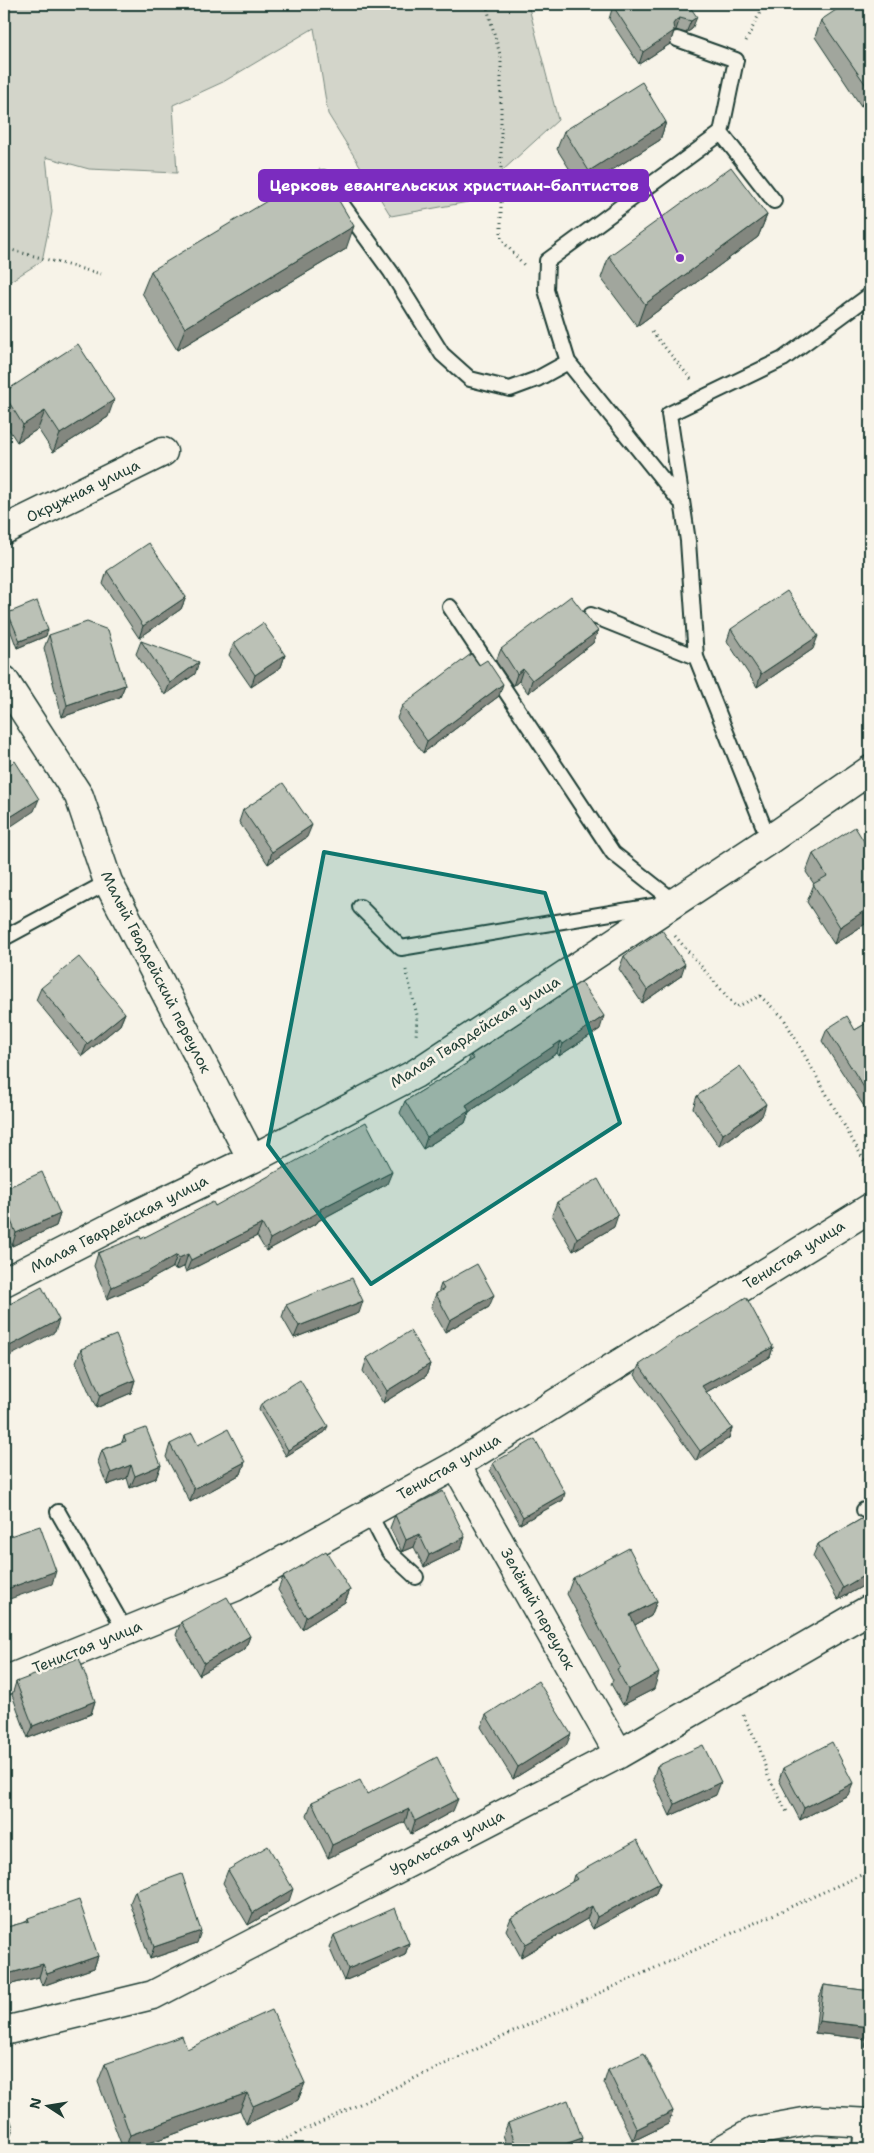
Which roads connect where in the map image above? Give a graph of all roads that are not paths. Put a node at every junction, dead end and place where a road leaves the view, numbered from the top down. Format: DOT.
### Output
graph roads {
  1 [pos="677,39"];
  2 [pos="721,133"];
  3 [pos="318,171"];
  4 [pos="774,201"];
  5 [pos="870,295"];
  6 [pos="568,362"];
  7 [pos="163,452"];
  8 [pos="680,501"];
  9 [pos="4,530"];
  10 [pos="450,607"];
  11 [pos="590,615"];
  12 [pos="696,657"];
  13 [pos="4,680"];
  14 [pos="870,770"];
  15 [pos="769,840"];
  16 [pos="108,882"];
  17 [pos="360,908"];
  18 [pos="666,908"];
  19 [pos="4,938"];
  20 [pos="252,1159"];
  21 [pos="870,1208"];
  22 [pos="4,1282"];
  23 [pos="456,1465"];
  24 [pos="58,1512"];
  25 [pos="370,1513"];
  26 [pos="416,1577"];
  27 [pos="870,1609"];
  28 [pos="126,1632"];
  29 [pos="4,1681"];
  30 [pos="620,1754"];
  31 [pos="4,2031"];
  32 [pos="866,2123"];
  33 [pos="723,2149"];
  34 [pos="860,2149"];
  1 -- 2 [label="lane"];
  2 -- 4 [label="lane"];
  2 -- 6 [label="lane"];
  3 -- 6 [label="lane"];
  5 -- 8 [label="lane"];
  6 -- 8 [label="lane"];
  7 -- 9 [label="street, Окружная улица"];
  8 -- 12 [label="lane"];
  10 -- 18 [label="lane"];
  11 -- 12 [label="lane"];
  12 -- 15 [label="lane"];
  13 -- 16 [label="street, Малый Гвардейский переулок"];
  14 -- 15 [label="street, Малая Гвардейская улица"];
  15 -- 18 [label="street, Малая Гвардейская улица"];
  16 -- 19 [label="lane"];
  16 -- 20 [label="street, Малый Гвардейский переулок"];
  17 -- 18 [label="lane"];
  18 -- 20 [label="street, Малая Гвардейская улица"];
  20 -- 22 [label="street, Малая Гвардейская улица"];
  21 -- 23 [label="street, Тенистая улица"];
  23 -- 25 [label="street, Тенистая улица"];
  23 -- 30 [label="street, Зелёный переулок"];
  24 -- 28 [label="lane"];
  25 -- 26 [label="lane"];
  25 -- 28 [label="street, Тенистая улица"];
  27 -- 30 [label="street, Уральская улица"];
  28 -- 29 [label="street, Тенистая улица"];
  30 -- 31 [label="street, Уральская улица"];
  32 -- 33 [label="street"];
  32 -- 34 [label="lane"];
}
